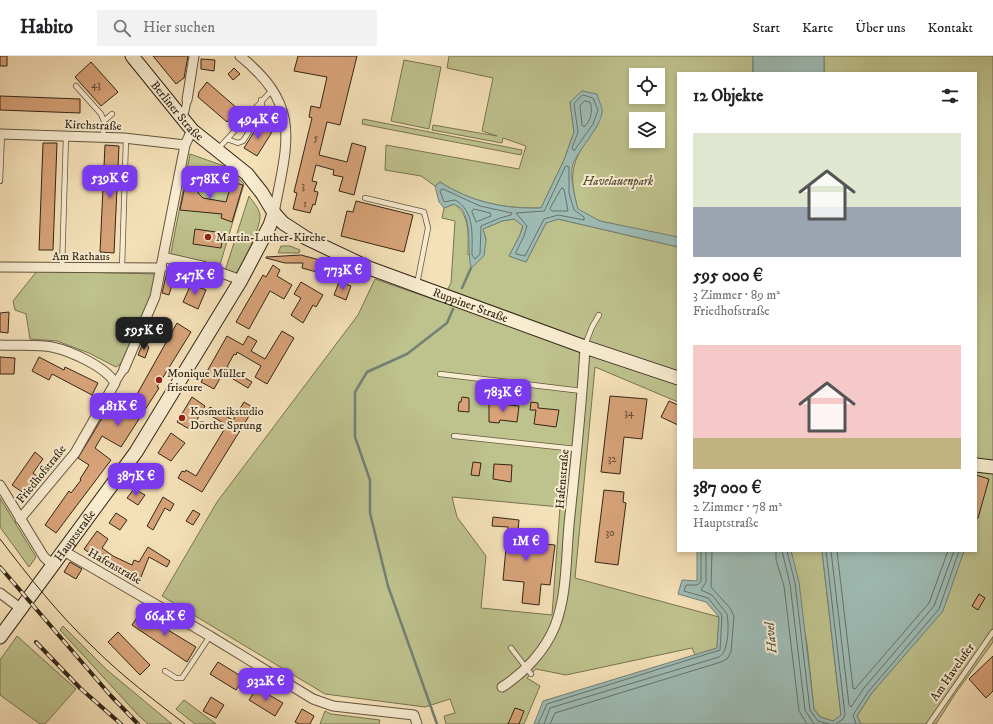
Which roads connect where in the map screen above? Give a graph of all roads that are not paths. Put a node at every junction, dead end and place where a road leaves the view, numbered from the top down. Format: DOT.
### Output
graph roads {
  1 [pos="132,56"];
  2 [pos="194,56"];
  3 [pos="240,56"];
  4 [pos="76,86"];
  5 [pos="272,89"];
  6 [pos="187,100"];
  7 [pos="261,100"];
  8 [pos="185,111"];
  9 [pos="112,114"];
  10 [pos="104,121"];
  11 [pos="192,130"];
  12 [pos="1,134"];
  13 [pos="66,136"];
  14 [pos="103,137"];
  15 [pos="126,138"];
  16 [pos="227,139"];
  17 [pos="185,144"];
  18 [pos="217,151"];
  19 [pos="180,169"];
  20 [pos="0,181"];
  21 [pos="208,188"];
  22 [pos="365,198"];
  23 [pos="274,213"];
  24 [pos="163,257"];
  25 [pos="0,267"];
  26 [pos="62,268"];
  27 [pos="122,268"];
  28 [pos="162,268"];
  29 [pos="241,280"];
  30 [pos="417,286"];
  31 [pos="599,315"];
  32 [pos="0,345"];
  33 [pos="585,347"];
  34 [pos="124,369"];
  35 [pos="440,374"];
  36 [pos="677,378"];
  37 [pos="116,383"];
  38 [pos="582,391"];
  39 [pos="454,436"];
  40 [pos="576,450"];
  41 [pos="977,465"];
  42 [pos="993,467"];
  43 [pos="0,485"];
  44 [pos="20,519"];
  45 [pos="62,550"];
  46 [pos="52,564"];
  47 [pos="0,593"];
  48 [pos="20,608"];
  49 [pos="993,632"];
  50 [pos="210,636"];
  51 [pos="0,637"];
  52 [pos="511,648"];
  53 [pos="165,671"];
  54 [pos="529,671"];
  55 [pos="502,687"];
  56 [pos="416,720"];
  57 [pos="929,724"];
  1 -- 11 [label="main road, Berliner Straße"];
  2 -- 6 [label="street"];
  3 -- 5 [label="street"];
  4 -- 10 [label="lane"];
  5 -- 7 [label="lane"];
  5 -- 23 [label="street"];
  6 -- 8 [label="street"];
  7 -- 16 [label="lane"];
  7 -- 16 [label="lane"];
  9 -- 10 [label="lane"];
  10 -- 14 [label="lane"];
  11 -- 17 [label="street, Friedhofstraße"];
  11 -- 18 [label="main road, Berliner Straße"];
  12 -- 13 [label="street, Kirchstraße"];
  12 -- 20 [label="lane"];
  13 -- 14 [label="street, Kirchstraße"];
  13 -- 26 [label="lane"];
  14 -- 15 [label="street, Kirchstraße"];
  15 -- 17 [label="street, Kirchstraße"];
  15 -- 27 [label="lane"];
  16 -- 18 [label="lane"];
  17 -- 19 [label="street, Friedhofstraße"];
  18 -- 23 [label="main road, Berliner Straße"];
  19 -- 21 [label="lane"];
  19 -- 24 [label="street, Friedhofstraße"];
  22 -- 30 [label="lane"];
  23 -- 29 [label="main road, Hauptstraße"];
  23 -- 30 [label="main road, Ruppiner Straße"];
  24 -- 28 [label="street, Friedhofstraße"];
  24 -- 29 [label="street"];
  25 -- 26 [label="street, Am Rathaus"];
  26 -- 27 [label="street, Am Rathaus"];
  27 -- 28 [label="street, Am Rathaus"];
  28 -- 34 [label="street, Friedhofstraße"];
  29 -- 45 [label="main road, Hauptstraße"];
  30 -- 33 [label="main road, Ruppiner Straße"];
  31 -- 33 [label="lane"];
  32 -- 37 [label="street"];
  33 -- 36 [label="main road, Ruppiner Straße"];
  33 -- 38 [label="street, Hafenstraße"];
  34 -- 37 [label="street, Friedhofstraße"];
  35 -- 38 [label="lane"];
  37 -- 44 [label="street, Friedhofstraße"];
  38 -- 40 [label="street, Hafenstraße"];
  39 -- 40 [label="lane"];
  40 -- 54 [label="street, Hafenstraße"];
  41 -- 42 [label="main road"];
  43 -- 44 [label="street"];
  44 -- 46 [label="street"];
  45 -- 46 [label="main road, Hauptstraße"];
  45 -- 50 [label="street, Hafenstraße"];
  46 -- 48 [label="main road, Hauptstraße"];
  47 -- 48 [label="street"];
  48 -- 51 [label="main road, Hauptstraße"];
  49 -- 57 [label="lane, Am Havelufer"];
  50 -- 53 [label="lane"];
  50 -- 56 [label="street, Hafenstraße"];
  52 -- 54 [label="lane"];
  54 -- 55 [label="street, Hafenstraße"];
}
